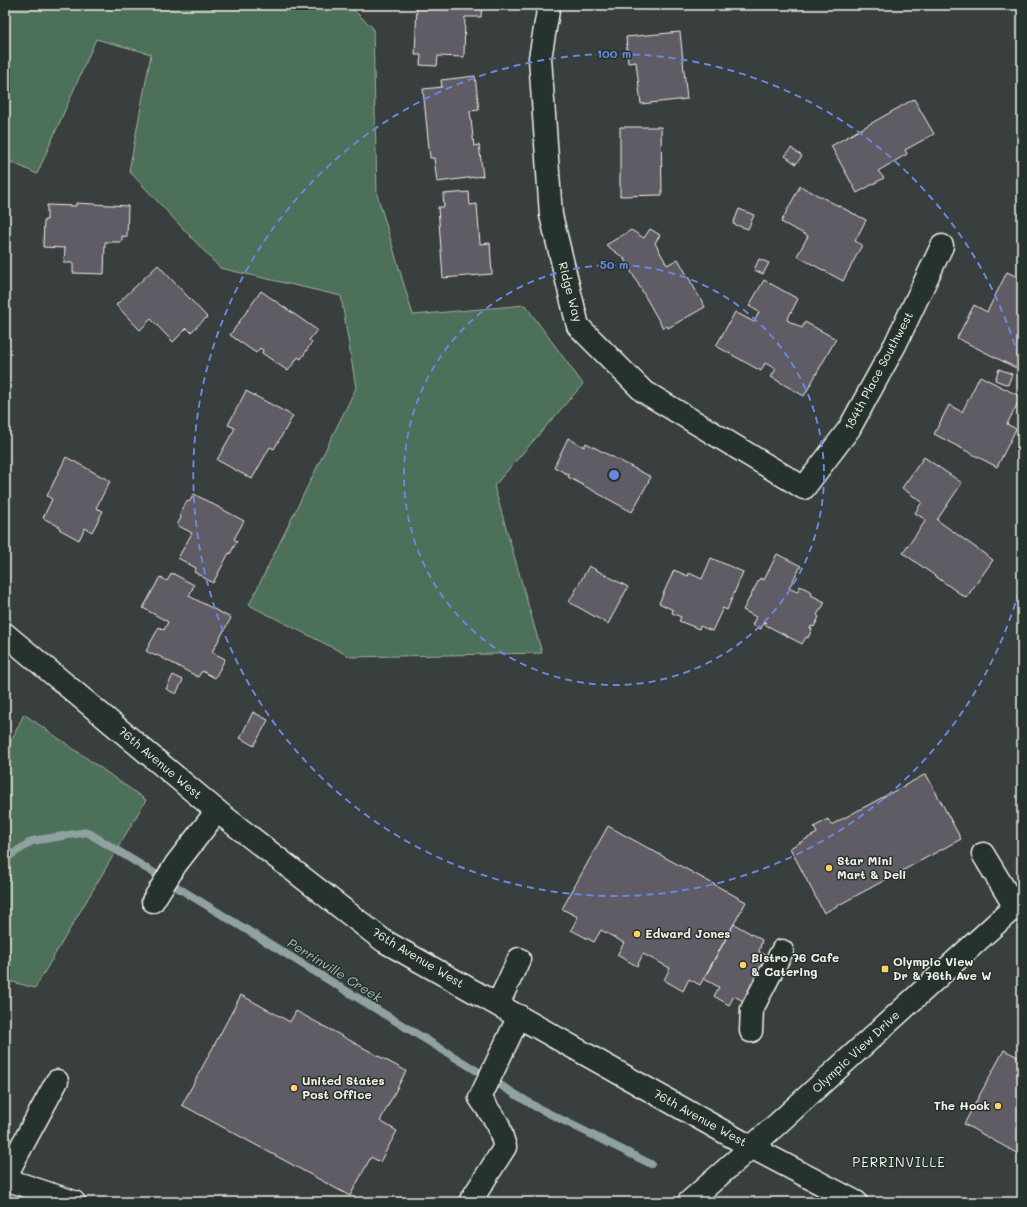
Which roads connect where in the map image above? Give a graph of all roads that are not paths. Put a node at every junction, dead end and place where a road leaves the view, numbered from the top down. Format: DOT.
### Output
graph roads {
  1 [pos="549,5"];
  2 [pos="942,246"];
  3 [pos="804,488"];
  4 [pos="5,634"];
  5 [pos="217,811"];
  6 [pos="983,854"];
  7 [pos="153,901"];
  8 [pos="1020,906"];
  9 [pos="782,951"];
  10 [pos="519,959"];
  11 [pos="498,1004"];
  12 [pos="519,1016"];
  13 [pos="751,1031"];
  14 [pos="57,1081"];
  15 [pos="751,1147"];
  16 [pos="5,1178"];
  17 [pos="74,1202"];
  18 [pos="470,1202"];
  19 [pos="689,1202"];
  20 [pos="856,1202"];
  1 -- 3 [label="street, Ridge Way"];
  2 -- 3 [label="street, 184th Place Southwest"];
  4 -- 5 [label="street, 76th Avenue West"];
  5 -- 7 [label="street"];
  5 -- 11 [label="street, 76th Avenue West"];
  6 -- 8 [label="street"];
  8 -- 15 [label="street, Olympic View Drive"];
  9 -- 13 [label="street"];
  10 -- 11 [label="street"];
  11 -- 12 [label="street, 76th Avenue West"];
  12 -- 15 [label="street, 76th Avenue West"];
  12 -- 18 [label="street"];
  14 -- 16 [label="street"];
  15 -- 19 [label="street, Olympic View Drive"];
  15 -- 20 [label="street, 76th Avenue West"];
  16 -- 17 [label="street"];
}
